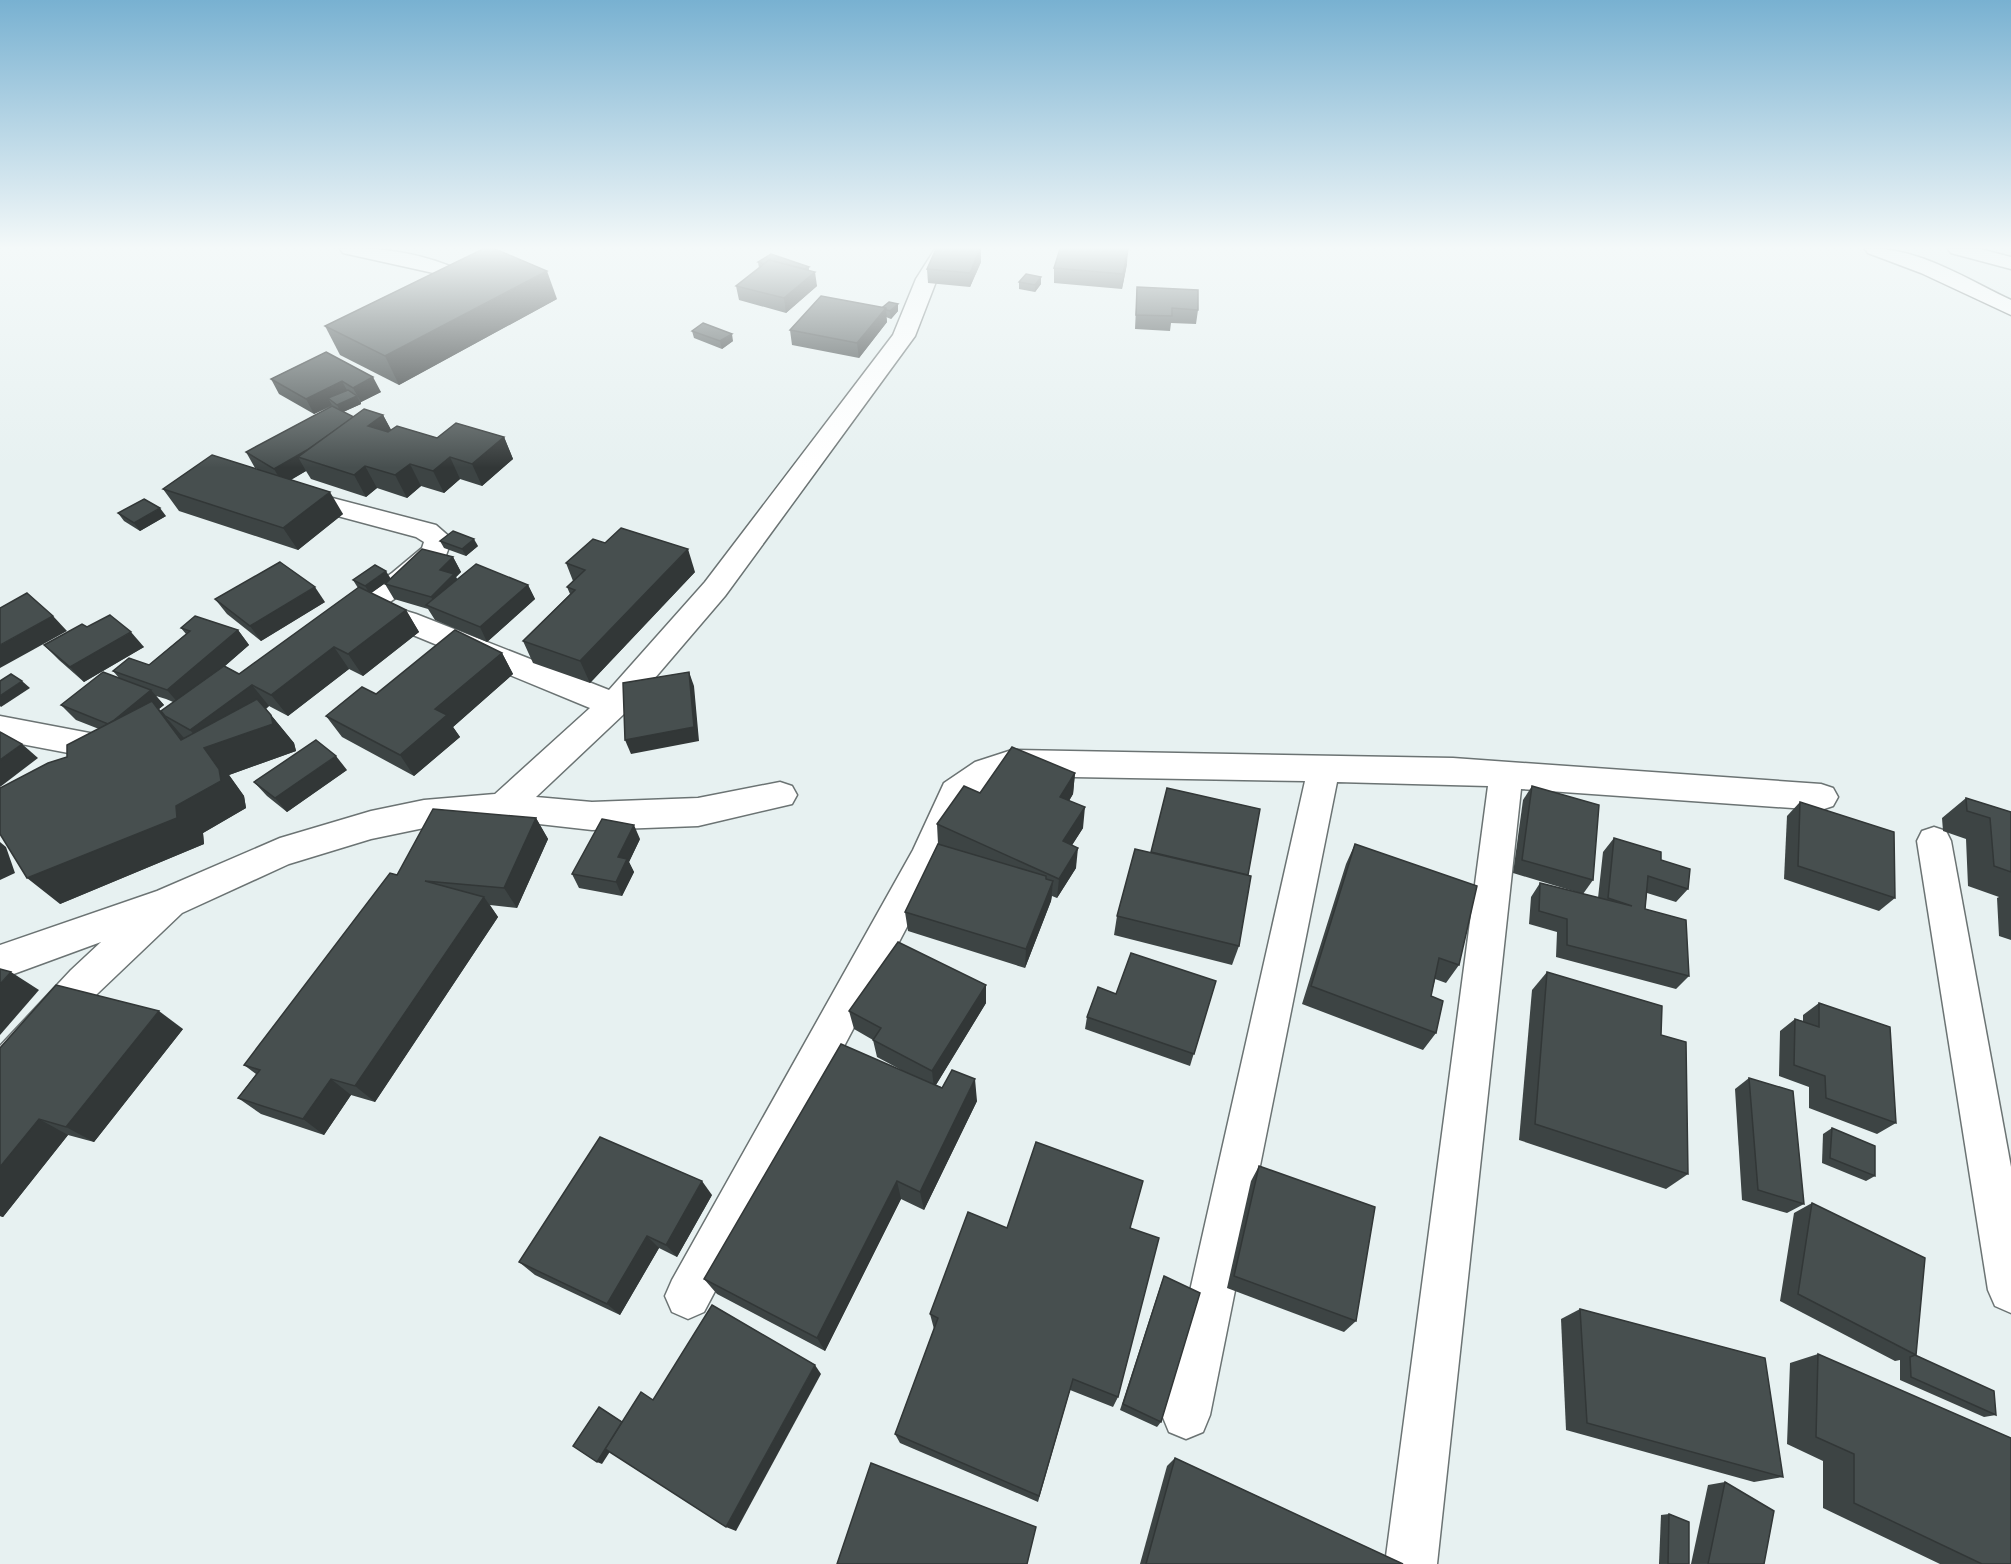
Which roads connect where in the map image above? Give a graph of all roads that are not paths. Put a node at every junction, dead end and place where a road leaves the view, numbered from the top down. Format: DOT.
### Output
graph roads {
  1 [pos="910,322"];
  2 [pos="281,493"];
  3 [pos="405,621"];
  4 [pos="319,638"];
  5 [pos="614,705"];
  6 [pos="0,728"];
  7 [pos="1324,767"];
  8 [pos="76,773"];
  9 [pos="1506,774"];
  10 [pos="780,795"];
  11 [pos="1821,797"];
  12 [pos="503,807"];
  13 [pos="1934,841"];
  14 [pos="169,902"];
  15 [pos="0,962"];
  16 [pos="0,1076"];
  17 [pos="2011,1290"];
  18 [pos="688,1296"];
  19 [pos="1186,1415"];
  20 [pos="1411,1564"];
  1 -- 5 [label="main road"];
  2 -- 4 [label="main road"];
  3 -- 5 [label="main road"];
  5 -- 12 [label="main road"];
  6 -- 8 [label="main road"];
  7 -- 9 [label="main road"];
  7 -- 18 [label="main road"];
  7 -- 19 [label="main road"];
  9 -- 11 [label="main road"];
  9 -- 20 [label="main road"];
  10 -- 12 [label="main road"];
  12 -- 14 [label="main road"];
  13 -- 17 [label="main road"];
  14 -- 15 [label="main road"];
  14 -- 16 [label="main road"];
}
